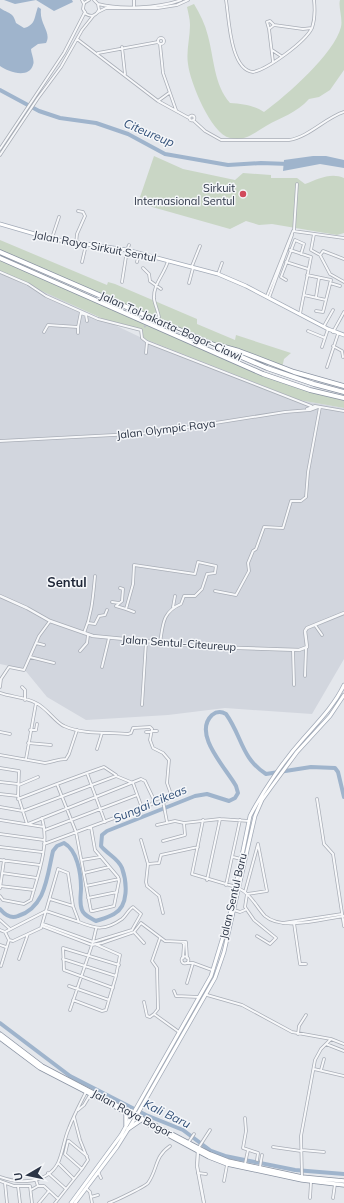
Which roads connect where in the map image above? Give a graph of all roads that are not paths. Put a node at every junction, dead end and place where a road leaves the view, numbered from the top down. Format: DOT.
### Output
graph roads {
  1 [pos="82,0"];
  2 [pos="89,0"];
  3 [pos="94,0"];
  4 [pos="134,0"];
  5 [pos="181,0"];
  6 [pos="188,0"];
  7 [pos="226,0"];
  8 [pos="314,0"];
  9 [pos="84,4"];
  10 [pos="98,4"];
  11 [pos="134,6"];
  12 [pos="106,7"];
  13 [pos="134,9"];
  14 [pos="85,12"];
  15 [pos="98,12"];
  16 [pos="94,15"];
  17 [pos="274,25"];
  18 [pos="312,28"];
  19 [pos="269,29"];
  20 [pos="303,30"];
  21 [pos="306,36"];
  22 [pos="78,39"];
  23 [pos="158,42"];
  24 [pos="160,44"];
  25 [pos="122,47"];
  26 [pos="272,50"];
  27 [pos="98,53"];
  28 [pos="282,56"];
  29 [pos="273,62"];
  30 [pos="125,74"];
  31 [pos="169,93"];
  32 [pos="158,101"];
  33 [pos="176,111"];
  34 [pos="344,112"];
  35 [pos="23,114"];
  36 [pos="26,116"];
  37 [pos="189,118"];
  38 [pos="193,120"];
  39 [pos="0,149"];
  40 [pos="0,155"];
  41 [pos="297,184"];
  42 [pos="78,211"];
  43 [pos="58,216"];
  44 [pos="0,224"];
  45 [pos="294,230"];
  46 [pos="314,234"];
  47 [pos="344,238"];
  48 [pos="52,240"];
  49 [pos="76,244"];
  50 [pos="86,245"];
  51 [pos="129,245"];
  52 [pos="200,246"];
  53 [pos="127,250"];
  54 [pos="290,250"];
  55 [pos="0,252"];
  56 [pos="139,254"];
  57 [pos="301,254"];
  58 [pos="320,255"];
  59 [pos="0,258"];
  60 [pos="344,259"];
  61 [pos="168,261"];
  62 [pos="82,262"];
  63 [pos="137,262"];
  64 [pos="286,262"];
  65 [pos="222,263"];
  66 [pos="143,268"];
  67 [pos="192,268"];
  68 [pos="308,269"];
  69 [pos="0,272"];
  70 [pos="218,274"];
  71 [pos="307,275"];
  72 [pos="319,278"];
  73 [pos="286,280"];
  74 [pos="122,282"];
  75 [pos="344,282"];
  76 [pos="189,283"];
  77 [pos="330,284"];
  78 [pos="340,286"];
  79 [pos="157,287"];
  80 [pos="161,289"];
  81 [pos="304,294"];
  82 [pos="316,297"];
  83 [pos="268,298"];
  84 [pos="326,300"];
  85 [pos="333,310"];
  86 [pos="316,311"];
  87 [pos="81,312"];
  88 [pos="344,312"];
  89 [pos="300,315"];
  90 [pos="159,317"];
  91 [pos="87,321"];
  92 [pos="78,327"];
  93 [pos="144,327"];
  94 [pos="324,327"];
  95 [pos="328,329"];
  96 [pos="142,330"];
  97 [pos="308,331"];
  98 [pos="44,332"];
  99 [pos="334,332"];
  100 [pos="78,333"];
  101 [pos="338,334"];
  102 [pos="344,335"];
  103 [pos="325,338"];
  104 [pos="147,342"];
  105 [pos="209,343"];
  106 [pos="333,346"];
  107 [pos="322,347"];
  108 [pos="146,353"];
  109 [pos="343,357"];
  110 [pos="327,367"];
  111 [pos="343,386"];
  112 [pos="344,392"];
  113 [pos="344,398"];
  114 [pos="311,406"];
  115 [pos="319,407"];
  116 [pos="307,409"];
  117 [pos="344,411"];
  118 [pos="0,441"];
  119 [pos="95,576"];
  120 [pos="120,588"];
  121 [pos="215,591"];
  122 [pos="0,596"];
  123 [pos="175,596"];
  124 [pos="112,602"];
  125 [pos="119,604"];
  126 [pos="173,607"];
  127 [pos="126,609"];
  128 [pos="107,610"];
  129 [pos="134,612"];
  130 [pos="344,613"];
  131 [pos="50,621"];
  132 [pos="88,623"];
  133 [pos="315,625"];
  134 [pos="84,633"];
  135 [pos="322,634"];
  136 [pos="88,635"];
  137 [pos="109,638"];
  138 [pos="146,642"];
  139 [pos="36,643"];
  140 [pos="160,643"];
  141 [pos="44,645"];
  142 [pos="306,648"];
  143 [pos="293,650"];
  144 [pos="80,652"];
  145 [pos="30,657"];
  146 [pos="54,663"];
  147 [pos="102,667"];
  148 [pos="305,676"];
  149 [pos="294,685"];
  150 [pos="344,685"];
  151 [pos="0,686"];
  152 [pos="22,687"];
  153 [pos="0,694"];
  154 [pos="344,695"];
  155 [pos="25,700"];
  156 [pos="36,703"];
  157 [pos="142,704"];
  158 [pos="37,724"];
  159 [pos="30,730"];
  160 [pos="77,730"];
  161 [pos="157,731"];
  162 [pos="0,732"];
  163 [pos="146,732"];
  164 [pos="151,732"];
  165 [pos="10,734"];
  166 [pos="102,734"];
  167 [pos="28,743"];
  168 [pos="51,745"];
  169 [pos="97,749"];
  170 [pos="294,754"];
  171 [pos="0,755"];
  172 [pos="26,759"];
  173 [pos="0,768"];
  174 [pos="87,773"];
  175 [pos="116,776"];
  176 [pos="38,777"];
  177 [pos="0,782"];
  178 [pos="133,783"];
  179 [pos="18,784"];
  180 [pos="57,784"];
  181 [pos="271,785"];
  182 [pos="92,786"];
  183 [pos="0,794"];
  184 [pos="137,795"];
  185 [pos="62,796"];
  186 [pos="96,797"];
  187 [pos="18,798"];
  188 [pos="317,799"];
  189 [pos="154,800"];
  190 [pos="163,803"];
  191 [pos="0,807"];
  192 [pos="142,808"];
  193 [pos="67,809"];
  194 [pos="101,809"];
  195 [pos="23,811"];
  196 [pos="42,818"];
  197 [pos="220,819"];
  198 [pos="0,820"];
  199 [pos="203,820"];
  200 [pos="240,820"];
  201 [pos="71,821"];
  202 [pos="249,821"];
  203 [pos="105,822"];
  204 [pos="167,822"];
  205 [pos="184,823"];
  206 [pos="28,824"];
  207 [pos="158,825"];
  208 [pos="45,827"];
  209 [pos="91,827"];
  210 [pos="45,830"];
  211 [pos="76,832"];
  212 [pos="0,834"];
  213 [pos="44,840"];
  214 [pos="141,840"];
  215 [pos="163,841"];
  216 [pos="44,844"];
  217 [pos="0,847"];
  218 [pos="198,847"];
  219 [pos="95,850"];
  220 [pos="43,852"];
  221 [pos="100,856"];
  222 [pos="95,857"];
  223 [pos="232,857"];
  224 [pos="246,858"];
  225 [pos="0,860"];
  226 [pos="4,860"];
  227 [pos="82,860"];
  228 [pos="241,860"];
  229 [pos="148,864"];
  230 [pos="245,864"];
  231 [pos="40,865"];
  232 [pos="110,867"];
  233 [pos="2,873"];
  234 [pos="84,873"];
  235 [pos="37,878"];
  236 [pos="119,879"];
  237 [pos="206,880"];
  238 [pos="226,885"];
  239 [pos="86,886"];
  240 [pos="0,887"];
  241 [pos="236,887"];
  242 [pos="240,889"];
  243 [pos="34,890"];
  244 [pos="117,892"];
  245 [pos="246,893"];
  246 [pos="0,896"];
  247 [pos="88,898"];
  248 [pos="50,899"];
  249 [pos="73,906"];
  250 [pos="234,910"];
  251 [pos="245,910"];
  252 [pos="46,911"];
  253 [pos="163,913"];
  254 [pos="232,915"];
  255 [pos="343,915"];
  256 [pos="0,920"];
  257 [pos="138,921"];
  258 [pos="79,922"];
  259 [pos="294,922"];
  260 [pos="141,923"];
  261 [pos="5,924"];
  262 [pos="43,925"];
  263 [pos="344,926"];
  264 [pos="10,929"];
  265 [pos="96,929"];
  266 [pos="2,931"];
  267 [pos="133,931"];
  268 [pos="28,934"];
  269 [pos="257,936"];
  270 [pos="160,938"];
  271 [pos="225,938"];
  272 [pos="9,940"];
  273 [pos="182,941"];
  274 [pos="93,942"];
  275 [pos="102,943"];
  276 [pos="144,943"];
  277 [pos="93,944"];
  278 [pos="0,946"];
  279 [pos="6,947"];
  280 [pos="102,948"];
  281 [pos="89,955"];
  282 [pos="183,958"];
  283 [pos="187,958"];
  284 [pos="19,959"];
  285 [pos="63,959"];
  286 [pos="186,963"];
  287 [pos="193,963"];
  288 [pos="306,964"];
  289 [pos="118,965"];
  290 [pos="1,966"];
  291 [pos="84,966"];
  292 [pos="213,970"];
  293 [pos="81,976"];
  294 [pos="116,976"];
  295 [pos="187,983"];
  296 [pos="69,986"];
  297 [pos="77,988"];
  298 [pos="113,988"];
  299 [pos="174,991"];
  300 [pos="207,995"];
  301 [pos="199,997"];
  302 [pos="73,1000"];
  303 [pos="109,1000"];
  304 [pos="144,1002"];
  305 [pos="70,1010"];
  306 [pos="154,1014"];
  307 [pos="306,1015"];
  308 [pos="183,1024"];
  309 [pos="188,1027"];
  310 [pos="179,1032"];
  311 [pos="0,1034"];
  312 [pos="298,1034"];
  313 [pos="184,1035"];
  314 [pos="0,1038"];
  315 [pos="330,1040"];
  316 [pos="327,1043"];
  317 [pos="344,1044"];
  318 [pos="344,1051"];
  319 [pos="324,1059"];
  320 [pos="314,1069"];
  321 [pos="321,1070"];
  322 [pos="344,1076"];
  323 [pos="76,1085"];
  324 [pos="86,1092"];
  325 [pos="91,1094"];
  326 [pos="77,1110"];
  327 [pos="126,1112"];
  328 [pos="132,1113"];
  329 [pos="137,1116"];
  330 [pos="74,1117"];
  331 [pos="245,1118"];
  332 [pos="141,1120"];
  333 [pos="126,1125"];
  334 [pos="128,1129"];
  335 [pos="210,1130"];
  336 [pos="193,1135"];
  337 [pos="66,1137"];
  338 [pos="68,1141"];
  339 [pos="189,1142"];
  340 [pos="170,1146"];
  341 [pos="273,1146"];
  342 [pos="198,1148"];
  343 [pos="248,1150"];
  344 [pos="301,1150"];
  345 [pos="324,1152"];
  346 [pos="262,1155"];
  347 [pos="88,1157"];
  348 [pos="257,1160"];
  349 [pos="245,1162"];
  350 [pos="58,1163"];
  351 [pos="227,1164"];
  352 [pos="260,1167"];
  353 [pos="82,1169"];
  354 [pos="97,1172"];
  355 [pos="48,1173"];
  356 [pos="198,1173"];
  357 [pos="206,1174"];
  358 [pos="0,1177"];
  359 [pos="74,1178"];
  360 [pos="101,1178"];
  361 [pos="302,1179"];
  362 [pos="36,1180"];
  363 [pos="0,1181"];
  364 [pos="344,1181"];
  365 [pos="224,1182"];
  366 [pos="311,1182"];
  367 [pos="5,1183"];
  368 [pos="335,1184"];
  369 [pos="344,1184"];
  370 [pos="18,1186"];
  371 [pos="38,1186"];
  372 [pos="86,1187"];
  373 [pos="66,1189"];
  374 [pos="31,1190"];
  375 [pos="49,1191"];
  376 [pos="98,1195"];
  377 [pos="91,1197"];
  378 [pos="310,1198"];
  379 [pos="333,1198"];
  380 [pos="58,1199"];
  381 [pos="115,1202"];
  382 [pos="7,1203"];
  383 [pos="20,1203"];
  384 [pos="32,1203"];
  385 [pos="38,1203"];
  386 [pos="55,1203"];
  387 [pos="71,1203"];
  388 [pos="75,1203"];
  389 [pos="92,1203"];
  390 [pos="110,1203"];
  391 [pos="204,1203"];
  1 -- 9 [label="street"];
  2 -- 9 [label="street"];
  3 -- 10 [label="street"];
  4 -- 11 [label="street"];
  5 -- 11 [label="street"];
  6 -- 13 [label="street"];
  7 -- 29 [label="street"];
  8 -- 18 [label="street"];
  9 -- 14 [label="street"];
  10 -- 12 [label="street"];
  10 -- 15 [label="street"];
  11 -- 12 [label="street"];
  11 -- 13 [label="street"];
  12 -- 13 [label="street"];
  12 -- 15 [label="street"];
  14 -- 16 [label="street"];
  14 -- 35 [label="street"];
  15 -- 16 [label="street"];
  16 -- 22 [label="street"];
  17 -- 19 [label="street"];
  17 -- 19 [label="street"];
  17 -- 20 [label="street"];
  18 -- 20 [label="street"];
  18 -- 21 [label="street"];
  19 -- 26 [label="street"];
  20 -- 21 [label="street"];
  21 -- 28 [label="street"];
  22 -- 27 [label="street"];
  22 -- 36 [label="street"];
  23 -- 24 [label="street"];
  23 -- 24 [label="street"];
  23 -- 25 [label="street"];
  24 -- 31 [label="street"];
  25 -- 27 [label="street"];
  25 -- 30 [label="street"];
  26 -- 28 [label="street"];
  26 -- 29 [label="street"];
  27 -- 30 [label="street"];
  28 -- 29 [label="street"];
  30 -- 32 [label="street"];
  31 -- 32 [label="street"];
  31 -- 33 [label="street"];
  32 -- 33 [label="street"];
  33 -- 37 [label="street"];
  34 -- 38 [label="street"];
  35 -- 36 [label="street"];
  35 -- 39 [label="street"];
  36 -- 40 [label="street"];
  37 -- 38 [label="street"];
  37 -- 38 [label="street"];
  41 -- 45 [label="street"];
  42 -- 49 [label="street"];
  43 -- 48 [label="street"];
  44 -- 48 [label="main road, Jalan Raya Sirkuit Sentul"];
  45 -- 46 [label="street"];
  45 -- 83 [label="street"];
  46 -- 47 [label="street"];
  46 -- 58 [label="street"];
  48 -- 49 [label="main road, Jalan Raya Sirkuit Sentul"];
  49 -- 50 [label="main road, Jalan Raya Sirkuit Sentul"];
  50 -- 53 [label="main road, Jalan Raya Sirkuit Sentul"];
  50 -- 62 [label="street"];
  51 -- 53 [label="street"];
  52 -- 67 [label="street"];
  53 -- 56 [label="main road, Jalan Raya Sirkuit Sentul"];
  53 -- 74 [label="street"];
  54 -- 57 [label="street"];
  54 -- 57 [label="street"];
  54 -- 64 [label="street"];
  55 -- 105 [label="highway, Jalan Tol Jakarta–Bogor–Ciawi"];
  56 -- 61 [label="main road, Jalan Raya Sirkuit Sentul"];
  56 -- 63 [label="street"];
  57 -- 68 [label="street"];
  58 -- 60 [label="street"];
  58 -- 75 [label="street"];
  59 -- 113 [label="highway, Jalan Tol Jakarta–Bogor–Ciawi"];
  61 -- 67 [label="main road, Jalan Raya Sirkuit Sentul"];
  61 -- 79 [label="street"];
  64 -- 68 [label="street"];
  64 -- 73 [label="street"];
  65 -- 70 [label="street"];
  66 -- 79 [label="street"];
  67 -- 70 [label="main road, Jalan Raya Sirkuit Sentul"];
  67 -- 76 [label="street"];
  68 -- 71 [label="street"];
  69 -- 87 [label="street"];
  70 -- 83 [label="main road, Jalan Raya Sirkuit Sentul"];
  71 -- 72 [label="street"];
  71 -- 81 [label="street"];
  72 -- 77 [label="street"];
  72 -- 82 [label="street"];
  77 -- 78 [label="street"];
  77 -- 84 [label="street"];
  79 -- 80 [label="street"];
  79 -- 90 [label="street"];
  81 -- 82 [label="street"];
  81 -- 89 [label="street"];
  82 -- 84 [label="street"];
  83 -- 89 [label="main road, Jalan Raya Sirkuit Sentul"];
  84 -- 86 [label="street"];
  85 -- 94 [label="street"];
  87 -- 91 [label="street"];
  87 -- 92 [label="street"];
  87 -- 96 [label="street"];
  88 -- 99 [label="street"];
  89 -- 94 [label="main road, Jalan Raya Sirkuit Sentul"];
  92 -- 98 [label="street"];
  92 -- 100 [label="street"];
  93 -- 96 [label="street"];
  94 -- 95 [label="main road, Jalan Raya Sirkuit Sentul"];
  95 -- 99 [label="main road, Jalan Raya Sirkuit Sentul"];
  95 -- 103 [label="street"];
  96 -- 104 [label="street"];
  97 -- 103 [label="street"];
  99 -- 101 [label="main road, Jalan Raya Sirkuit Sentul"];
  101 -- 102 [label="main road, Jalan Raya Sirkuit Sentul"];
  101 -- 106 [label="street"];
  103 -- 107 [label="street"];
  104 -- 108 [label="street"];
  104 -- 114 [label="street"];
  105 -- 111 [label="highway"];
  105 -- 112 [label="highway, Jalan Tol Jakarta–Bogor–Ciawi"];
  106 -- 109 [label="street"];
  106 -- 110 [label="street"];
  114 -- 115 [label="street, Jalan Olympic Raya"];
  114 -- 116 [label="street, Jalan Olympic Raya"];
  115 -- 116 [label="street, Jalan Olympic Raya"];
  115 -- 117 [label="street, Jalan Olympic Raya"];
  115 -- 121 [label="street"];
  116 -- 118 [label="street, Jalan Olympic Raya"];
  119 -- 132 [label="street"];
  120 -- 125 [label="street"];
  122 -- 131 [label="street, Jalan Sentul-Citeureup"];
  123 -- 126 [label="street"];
  124 -- 125 [label="street"];
  125 -- 127 [label="street"];
  126 -- 127 [label="street"];
  126 -- 140 [label="street"];
  127 -- 129 [label="street"];
  128 -- 132 [label="street"];
  130 -- 133 [label="street"];
  131 -- 134 [label="street, Jalan Sentul-Citeureup"];
  131 -- 139 [label="street"];
  132 -- 134 [label="street"];
  133 -- 135 [label="street"];
  133 -- 142 [label="street"];
  134 -- 136 [label="street, Jalan Sentul-Citeureup"];
  136 -- 137 [label="street, Jalan Sentul-Citeureup"];
  136 -- 144 [label="street"];
  137 -- 138 [label="street, Jalan Sentul-Citeureup"];
  137 -- 147 [label="street"];
  138 -- 140 [label="street, Jalan Sentul-Citeureup"];
  138 -- 157 [label="street"];
  139 -- 141 [label="street"];
  139 -- 145 [label="street"];
  140 -- 143 [label="street, Jalan Sentul-Citeureup"];
  142 -- 143 [label="street, Jalan Sentul-Citeureup"];
  142 -- 148 [label="street"];
  143 -- 149 [label="street"];
  145 -- 146 [label="street"];
  145 -- 151 [label="street"];
  150 -- 170 [label="main road, Jalan Sentul Baru"];
  152 -- 155 [label="street"];
  153 -- 155 [label="street"];
  154 -- 170 [label="main road, Jalan Sentul Baru"];
  155 -- 156 [label="street"];
  156 -- 159 [label="street"];
  156 -- 160 [label="street"];
  158 -- 159 [label="street"];
  159 -- 167 [label="street"];
  160 -- 166 [label="street"];
  160 -- 172 [label="street"];
  161 -- 164 [label="street"];
  162 -- 165 [label="street"];
  163 -- 164 [label="street"];
  164 -- 166 [label="street"];
  164 -- 190 [label="street"];
  166 -- 169 [label="street"];
  167 -- 168 [label="street"];
  167 -- 172 [label="street"];
  170 -- 181 [label="main road, Jalan Sentul Baru"];
  171 -- 172 [label="street"];
  173 -- 179 [label="street"];
  174 -- 175 [label="street"];
  174 -- 180 [label="street"];
  174 -- 182 [label="street"];
  175 -- 178 [label="street"];
  175 -- 182 [label="street"];
  176 -- 179 [label="street"];
  177 -- 179 [label="street"];
  178 -- 184 [label="street"];
  178 -- 186 [label="street"];
  178 -- 189 [label="street"];
  179 -- 187 [label="street"];
  180 -- 185 [label="street"];
  180 -- 187 [label="street"];
  181 -- 202 [label="main road, Jalan Sentul Baru"];
  181 -- 224 [label="main road, Jalan Sentul Baru"];
  182 -- 185 [label="street"];
  182 -- 186 [label="street"];
  183 -- 187 [label="street"];
  184 -- 192 [label="street"];
  184 -- 194 [label="street"];
  185 -- 193 [label="street"];
  185 -- 195 [label="street"];
  186 -- 193 [label="street"];
  186 -- 194 [label="street"];
  187 -- 195 [label="street"];
  188 -- 255 [label="street"];
  189 -- 190 [label="street"];
  189 -- 192 [label="street"];
  190 -- 204 [label="street"];
  191 -- 195 [label="street"];
  192 -- 203 [label="street"];
  193 -- 196 [label="street"];
  193 -- 201 [label="street"];
  194 -- 201 [label="street"];
  194 -- 203 [label="street"];
  195 -- 206 [label="street"];
  196 -- 206 [label="street"];
  196 -- 208 [label="street"];
  197 -- 199 [label="street"];
  197 -- 200 [label="street"];
  197 -- 237 [label="street"];
  198 -- 206 [label="street"];
  199 -- 205 [label="street"];
  199 -- 218 [label="street"];
  200 -- 202 [label="street"];
  200 -- 223 [label="street"];
  201 -- 210 [label="street"];
  201 -- 211 [label="street"];
  202 -- 228 [label="main road, Jalan Sentul Baru"];
  203 -- 209 [label="street"];
  204 -- 205 [label="street"];
  204 -- 207 [label="street"];
  205 -- 215 [label="street"];
  206 -- 208 [label="street"];
  208 -- 210 [label="street"];
  209 -- 211 [label="street"];
  209 -- 219 [label="street"];
  210 -- 213 [label="street"];
  211 -- 216 [label="street"];
  211 -- 227 [label="street"];
  212 -- 213 [label="street"];
  213 -- 216 [label="street"];
  214 -- 229 [label="street"];
  216 -- 220 [label="street"];
  217 -- 220 [label="street"];
  218 -- 229 [label="street"];
  218 -- 237 [label="street"];
  219 -- 221 [label="street"];
  219 -- 222 [label="street"];
  220 -- 231 [label="street"];
  221 -- 222 [label="street"];
  221 -- 232 [label="street"];
  222 -- 227 [label="street"];
  223 -- 228 [label="street"];
  223 -- 238 [label="street"];
  224 -- 228 [label="main road"];
  224 -- 230 [label="main road, Jalan Sentul Baru"];
  225 -- 226 [label="street"];
  226 -- 231 [label="street"];
  226 -- 233 [label="street"];
  227 -- 234 [label="street"];
  228 -- 230 [label="main road"];
  228 -- 241 [label="main road, Jalan Sentul Baru"];
  229 -- 253 [label="street"];
  230 -- 242 [label="main road, Jalan Sentul Baru"];
  231 -- 235 [label="street"];
  232 -- 234 [label="street"];
  232 -- 236 [label="street"];
  233 -- 235 [label="street"];
  233 -- 240 [label="street"];
  234 -- 239 [label="street"];
  235 -- 243 [label="street"];
  236 -- 239 [label="street"];
  236 -- 244 [label="street"];
  237 -- 238 [label="street"];
  238 -- 241 [label="street"];
  239 -- 247 [label="street"];
  240 -- 243 [label="street"];
  241 -- 254 [label="main road, Jalan Sentul Baru"];
  242 -- 245 [label="street"];
  242 -- 250 [label="main road, Jalan Sentul Baru"];
  243 -- 246 [label="street"];
  244 -- 247 [label="street"];
  244 -- 247 [label="street"];
  245 -- 245 [label="street"];
  245 -- 251 [label="street"];
  245 -- 259 [label="street"];
  248 -- 249 [label="street"];
  248 -- 249 [label="street"];
  248 -- 252 [label="street"];
  249 -- 258 [label="street"];
  250 -- 251 [label="street"];
  250 -- 254 [label="main road, Jalan Sentul Baru"];
  251 -- 269 [label="street"];
  252 -- 258 [label="street"];
  252 -- 262 [label="street"];
  252 -- 264 [label="street"];
  254 -- 271 [label="main road, Jalan Sentul Baru"];
  255 -- 259 [label="street"];
  255 -- 263 [label="street"];
  256 -- 261 [label="street"];
  257 -- 260 [label="street"];
  257 -- 265 [label="street"];
  257 -- 267 [label="street"];
  258 -- 265 [label="street"];
  259 -- 288 [label="street"];
  260 -- 267 [label="street"];
  260 -- 270 [label="street"];
  261 -- 264 [label="street"];
  261 -- 266 [label="street"];
  262 -- 268 [label="street"];
  262 -- 274 [label="street"];
  262 -- 277 [label="street"];
  264 -- 266 [label="street"];
  265 -- 274 [label="street"];
  266 -- 272 [label="street"];
  267 -- 274 [label="street"];
  267 -- 275 [label="street"];
  267 -- 276 [label="street"];
  268 -- 272 [label="street"];
  268 -- 284 [label="street"];
  270 -- 273 [label="street"];
  270 -- 306 [label="street"];
  271 -- 292 [label="main road, Jalan Sentul Baru"];
  271 -- 300 [label="main road, Jalan Sentul Baru"];
  272 -- 279 [label="street"];
  273 -- 282 [label="street"];
  273 -- 283 [label="street"];
  274 -- 277 [label="street"];
  275 -- 277 [label="street"];
  275 -- 280 [label="street"];
  277 -- 280 [label="street"];
  277 -- 281 [label="street"];
  278 -- 279 [label="street"];
  279 -- 290 [label="street"];
  280 -- 289 [label="street"];
  281 -- 285 [label="street"];
  281 -- 289 [label="street"];
  281 -- 291 [label="street"];
  282 -- 283 [label="street"];
  282 -- 286 [label="street"];
  283 -- 286 [label="street"];
  283 -- 287 [label="street"];
  285 -- 291 [label="street"];
  285 -- 293 [label="street"];
  286 -- 287 [label="street"];
  287 -- 292 [label="street"];
  287 -- 295 [label="street"];
  289 -- 294 [label="street"];
  291 -- 293 [label="street"];
  291 -- 294 [label="street"];
  292 -- 301 [label="main road, Jalan Sentul Baru"];
  293 -- 297 [label="street"];
  293 -- 298 [label="street"];
  294 -- 298 [label="street"];
  296 -- 297 [label="street"];
  297 -- 302 [label="street"];
  297 -- 303 [label="street"];
  298 -- 303 [label="street"];
  299 -- 301 [label="street"];
  300 -- 309 [label="main road, Jalan Sentul Baru"];
  300 -- 312 [label="street"];
  301 -- 308 [label="main road, Jalan Sentul Baru"];
  302 -- 303 [label="street"];
  302 -- 305 [label="street"];
  304 -- 306 [label="street"];
  306 -- 310 [label="street"];
  307 -- 312 [label="street"];
  308 -- 309 [label="main road"];
  308 -- 310 [label="main road, Jalan Sentul Baru"];
  309 -- 313 [label="main road, Jalan Sentul Baru"];
  310 -- 313 [label="main road"];
  310 -- 328 [label="main road, Jalan Sentul Baru"];
  311 -- 323 [label="highway, Jalan Raya Bogor"];
  312 -- 315 [label="street"];
  313 -- 329 [label="main road, Jalan Sentul Baru"];
  314 -- 323 [label="highway, Jalan Raya Bogor"];
  315 -- 316 [label="street"];
  315 -- 317 [label="street"];
  316 -- 318 [label="street"];
  316 -- 320 [label="street"];
  319 -- 321 [label="street"];
  320 -- 321 [label="street"];
  320 -- 344 [label="street"];
  321 -- 322 [label="street"];
  323 -- 324 [label="highway, Jalan Raya Bogor"];
  323 -- 328 [label="highway, Jalan Raya Bogor"];
  324 -- 325 [label="highway, Jalan Raya Bogor"];
  324 -- 326 [label="street"];
  325 -- 326 [label="street"];
  325 -- 327 [label="highway, Jalan Raya Bogor"];
  326 -- 330 [label="street"];
  327 -- 328 [label="highway, Jalan Raya Bogor"];
  327 -- 333 [label="highway"];
  328 -- 329 [label="highway, Jalan Raya Bogor"];
  328 -- 333 [label="main road, Jalan Sentul Baru"];
  329 -- 332 [label="highway, Jalan Raya Bogor"];
  329 -- 334 [label="main road, Jalan Sentul Baru"];
  329 -- 339 [label="highway, Jalan Raya Bogor"];
  330 -- 337 [label="street"];
  330 -- 347 [label="street"];
  331 -- 343 [label="street"];
  332 -- 334 [label="highway"];
  332 -- 342 [label="highway, Jalan Raya Bogor"];
  333 -- 387 [label="main road, Jalan Sentul Baru"];
  334 -- 354 [label="main road, Jalan Sentul Baru"];
  335 -- 342 [label="street"];
  336 -- 339 [label="street"];
  337 -- 338 [label="street"];
  337 -- 350 [label="street"];
  338 -- 347 [label="street"];
  338 -- 353 [label="street"];
  339 -- 342 [label="highway, Jalan Raya Bogor"];
  340 -- 381 [label="street"];
  341 -- 344 [label="street"];
  342 -- 349 [label="highway, Jalan Raya Bogor"];
  342 -- 351 [label="highway, Jalan Raya Bogor"];
  342 -- 356 [label="street"];
  343 -- 348 [label="street"];
  343 -- 349 [label="street"];
  344 -- 345 [label="street"];
  344 -- 361 [label="street"];
  346 -- 352 [label="street"];
  347 -- 353 [label="street"];
  349 -- 352 [label="highway, Jalan Raya Bogor"];
  350 -- 355 [label="street"];
  350 -- 359 [label="street"];
  351 -- 361 [label="highway, Jalan Raya Bogor"];
  351 -- 365 [label="street"];
  352 -- 361 [label="highway, Jalan Raya Bogor"];
  353 -- 359 [label="street"];
  354 -- 360 [label="street"];
  354 -- 372 [label="main road, Jalan Sentul Baru"];
  355 -- 362 [label="street"];
  355 -- 373 [label="street"];
  356 -- 357 [label="street"];
  356 -- 391 [label="street"];
  358 -- 362 [label="street"];
  359 -- 373 [label="street"];
  361 -- 364 [label="highway, Jalan Raya Bogor"];
  361 -- 366 [label="highway, Jalan Raya Bogor"];
  362 -- 371 [label="street"];
  363 -- 367 [label="street"];
  366 -- 368 [label="highway, Jalan Raya Bogor"];
  366 -- 378 [label="street"];
  367 -- 370 [label="street"];
  367 -- 382 [label="street"];
  368 -- 369 [label="highway, Jalan Raya Bogor"];
  368 -- 379 [label="street"];
  370 -- 374 [label="street"];
  370 -- 383 [label="street"];
  371 -- 374 [label="street"];
  371 -- 375 [label="street"];
  372 -- 377 [label="street"];
  372 -- 388 [label="main road, Jalan Sentul Baru"];
  373 -- 380 [label="street"];
  374 -- 384 [label="street"];
  375 -- 380 [label="street"];
  375 -- 385 [label="street"];
  376 -- 377 [label="street"];
  377 -- 389 [label="street"];
  380 -- 386 [label="street"];
  381 -- 390 [label="street"];
}
